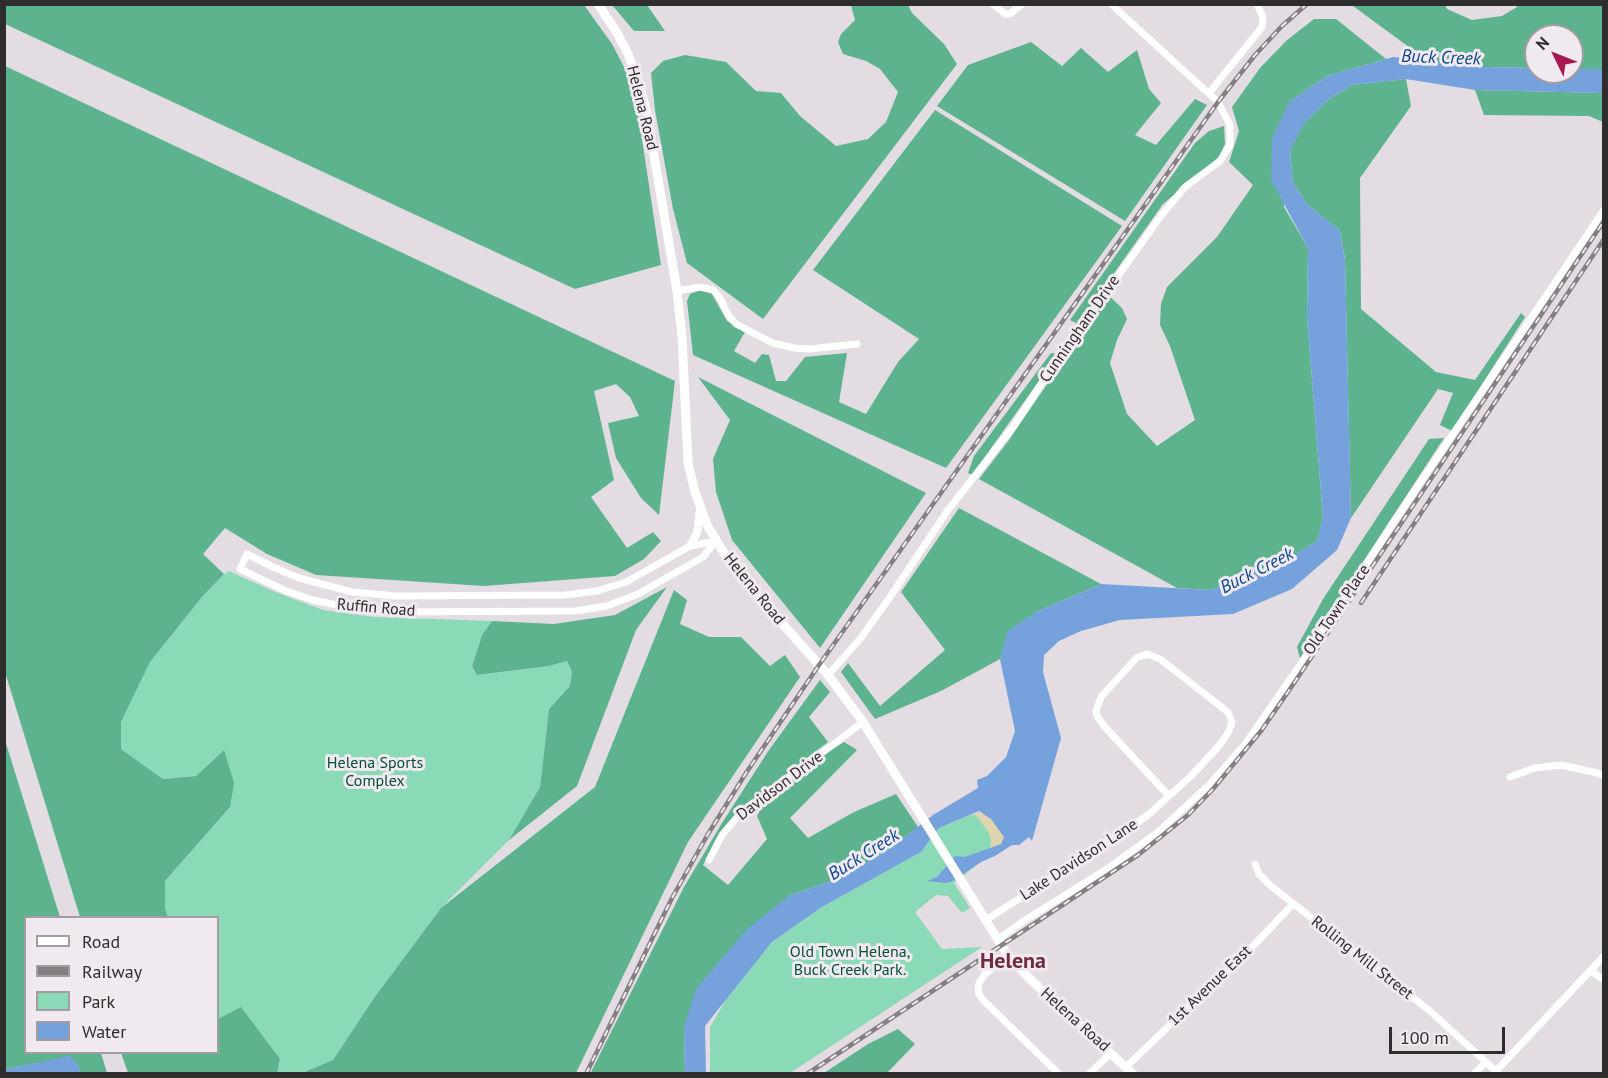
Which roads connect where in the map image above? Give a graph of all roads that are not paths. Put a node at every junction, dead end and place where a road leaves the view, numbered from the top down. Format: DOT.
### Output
graph roads {
  1 [pos="598,4"];
  2 [pos="993,4"];
  3 [pos="1023,4"];
  4 [pos="1111,4"];
  5 [pos="1257,4"];
  6 [pos="1209,93"];
  7 [pos="1604,210"];
  8 [pos="677,291"];
  9 [pos="857,344"];
  10 [pos="700,509"];
  11 [pos="716,541"];
  12 [pos="690,546"];
  13 [pos="828,675"];
  14 [pos="863,722"];
  15 [pos="1604,776"];
  16 [pos="1510,777"];
  17 [pos="1169,796"];
  18 [pos="709,860"];
  19 [pos="1255,864"];
  20 [pos="1293,904"];
  21 [pos="986,920"];
  22 [pos="998,940"];
  23 [pos="1008,956"];
  24 [pos="1604,956"];
  25 [pos="1591,971"];
  26 [pos="1604,980"];
  27 [pos="1111,1053"];
  28 [pos="1486,1062"];
  29 [pos="1130,1070"];
  30 [pos="1498,1072"];
  31 [pos="1059,1074"];
  32 [pos="1089,1074"];
  33 [pos="1474,1074"];
  1 -- 8 [label="main road, Helena Road"];
  2 -- 3 [label="street"];
  4 -- 6 [label="street, Cunningham Drive"];
  5 -- 6 [label="street"];
  6 -- 13 [label="street, Cunningham Drive"];
  7 -- 22 [label="street, Old Town Place"];
  8 -- 9 [label="street"];
  8 -- 10 [label="main road, Helena Road"];
  10 -- 11 [label="main road, Helena Road"];
  10 -- 12 [label="street"];
  11 -- 12 [label="street, Ruffin Road"];
  11 -- 12 [label="street, Ruffin Road"];
  11 -- 13 [label="main road, Helena Road"];
  13 -- 14 [label="main road, Helena Road"];
  14 -- 18 [label="street, Davidson Drive"];
  14 -- 21 [label="main road, Helena Road"];
  15 -- 16 [label="street"];
  17 -- 17 [label="street, Lake Davidson Lane"];
  17 -- 21 [label="street, Lake Davidson Lane"];
  19 -- 20 [label="street, Rolling Mill Street"];
  20 -- 28 [label="street, Rolling Mill Street"];
  20 -- 29 [label="street, 1st Avenue East"];
  21 -- 22 [label="main road, Helena Road"];
  22 -- 23 [label="main road, Helena Road"];
  23 -- 27 [label="main road, Helena Road"];
  23 -- 31 [label="street"];
  24 -- 25 [label="street"];
  25 -- 26 [label="street"];
  25 -- 30 [label="street"];
  27 -- 29 [label="main road, Helena Road"];
  27 -- 32 [label="street"];
  28 -- 30 [label="street, Rolling Mill Street"];
  28 -- 33 [label="street"];
}
